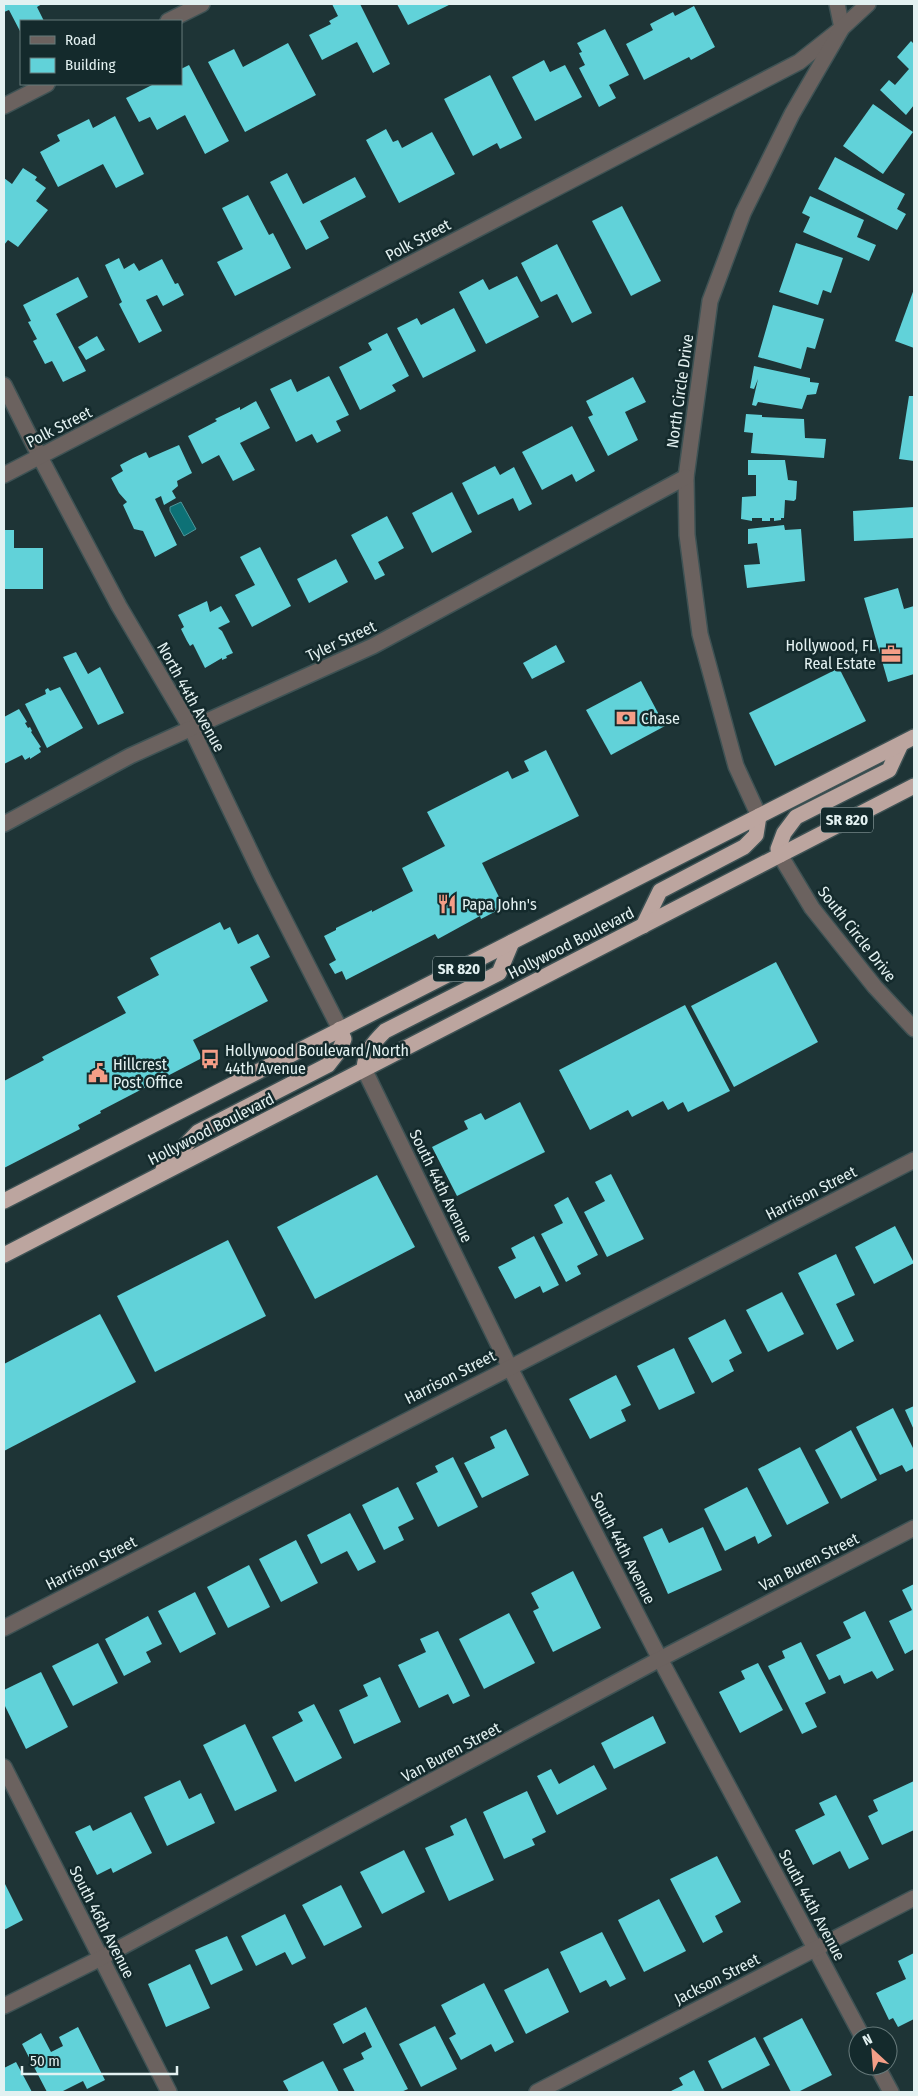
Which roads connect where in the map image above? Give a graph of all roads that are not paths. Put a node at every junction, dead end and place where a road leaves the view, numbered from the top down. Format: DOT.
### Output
graph roads {
  1 [pos="202,4"];
  2 [pos="837,4"];
  3 [pos="868,4"];
  4 [pos="170,20"];
  5 [pos="842,28"];
  6 [pos="45,85"];
  7 [pos="4,106"];
  8 [pos="4,385"];
  9 [pos="40,457"];
  10 [pos="4,475"];
  11 [pos="686,477"];
  12 [pos="192,730"];
  13 [pos="908,740"];
  14 [pos="914,786"];
  15 [pos="759,816"];
  16 [pos="4,824"];
  17 [pos="780,855"];
  18 [pos="643,926"];
  19 [pos="512,942"];
  20 [pos="340,1029"];
  21 [pos="914,1029"];
  22 [pos="364,1070"];
  23 [pos="914,1160"];
  24 [pos="156,1177"];
  25 [pos="4,1201"];
  26 [pos="4,1255"];
  27 [pos="510,1366"];
  28 [pos="914,1528"];
  29 [pos="4,1628"];
  30 [pos="660,1659"];
  31 [pos="4,1767"];
  32 [pos="914,1898"];
  33 [pos="816,1949"];
  34 [pos="101,1958"];
  35 [pos="4,2006"];
  36 [pos="857,2026"];
  37 [pos="882,2076"];
  38 [pos="169,2092"];
  39 [pos="537,2092"];
  40 [pos="891,2092"];
  1 -- 4 [label="street"];
  2 -- 5 [label="street"];
  3 -- 5 [label="street, North Circle Drive"];
  5 -- 9 [label="street, Polk Street"];
  5 -- 11 [label="street, North Circle Drive"];
  6 -- 7 [label="street"];
  8 -- 9 [label="street, North 44th Avenue"];
  9 -- 10 [label="street, Polk Street"];
  9 -- 12 [label="street, North 44th Avenue"];
  11 -- 12 [label="street, Tyler Street"];
  11 -- 15 [label="street, North Circle Drive"];
  12 -- 16 [label="street, Tyler Street"];
  12 -- 20 [label="street, North 44th Avenue"];
  13 -- 15 [label="highway, Hollywood Boulevard / SR 820"];
  13 -- 17 [label="highway"];
  14 -- 17 [label="highway, Hollywood Boulevard / SR 820"];
  15 -- 18 [label="highway"];
  15 -- 19 [label="highway, Hollywood Boulevard / SR 820"];
  17 -- 18 [label="highway, Hollywood Boulevard / SR 820"];
  17 -- 21 [label="street, South Circle Drive"];
  18 -- 22 [label="highway, Hollywood Boulevard / SR 820"];
  19 -- 20 [label="highway, Hollywood Boulevard / SR 820"];
  19 -- 22 [label="highway"];
  20 -- 24 [label="highway"];
  20 -- 25 [label="highway, Hollywood Boulevard / SR 820"];
  22 -- 24 [label="highway, Hollywood Boulevard / SR 820"];
  22 -- 27 [label="street, South 44th Avenue"];
  23 -- 27 [label="street, Harrison Street"];
  24 -- 26 [label="highway, Hollywood Boulevard / SR 820"];
  27 -- 29 [label="street, Harrison Street"];
  27 -- 30 [label="street, South 44th Avenue"];
  28 -- 30 [label="street, Van Buren Street"];
  30 -- 33 [label="street, South 44th Avenue"];
  30 -- 34 [label="street, Van Buren Street"];
  31 -- 34 [label="street, South 46th Avenue"];
  32 -- 33 [label="street, Jackson Street"];
  33 -- 36 [label="street, South 44th Avenue"];
  33 -- 39 [label="street, Jackson Street"];
  34 -- 35 [label="street, Van Buren Street"];
  34 -- 38 [label="street, South 46th Avenue"];
  37 -- 40 [label="street"];
}
